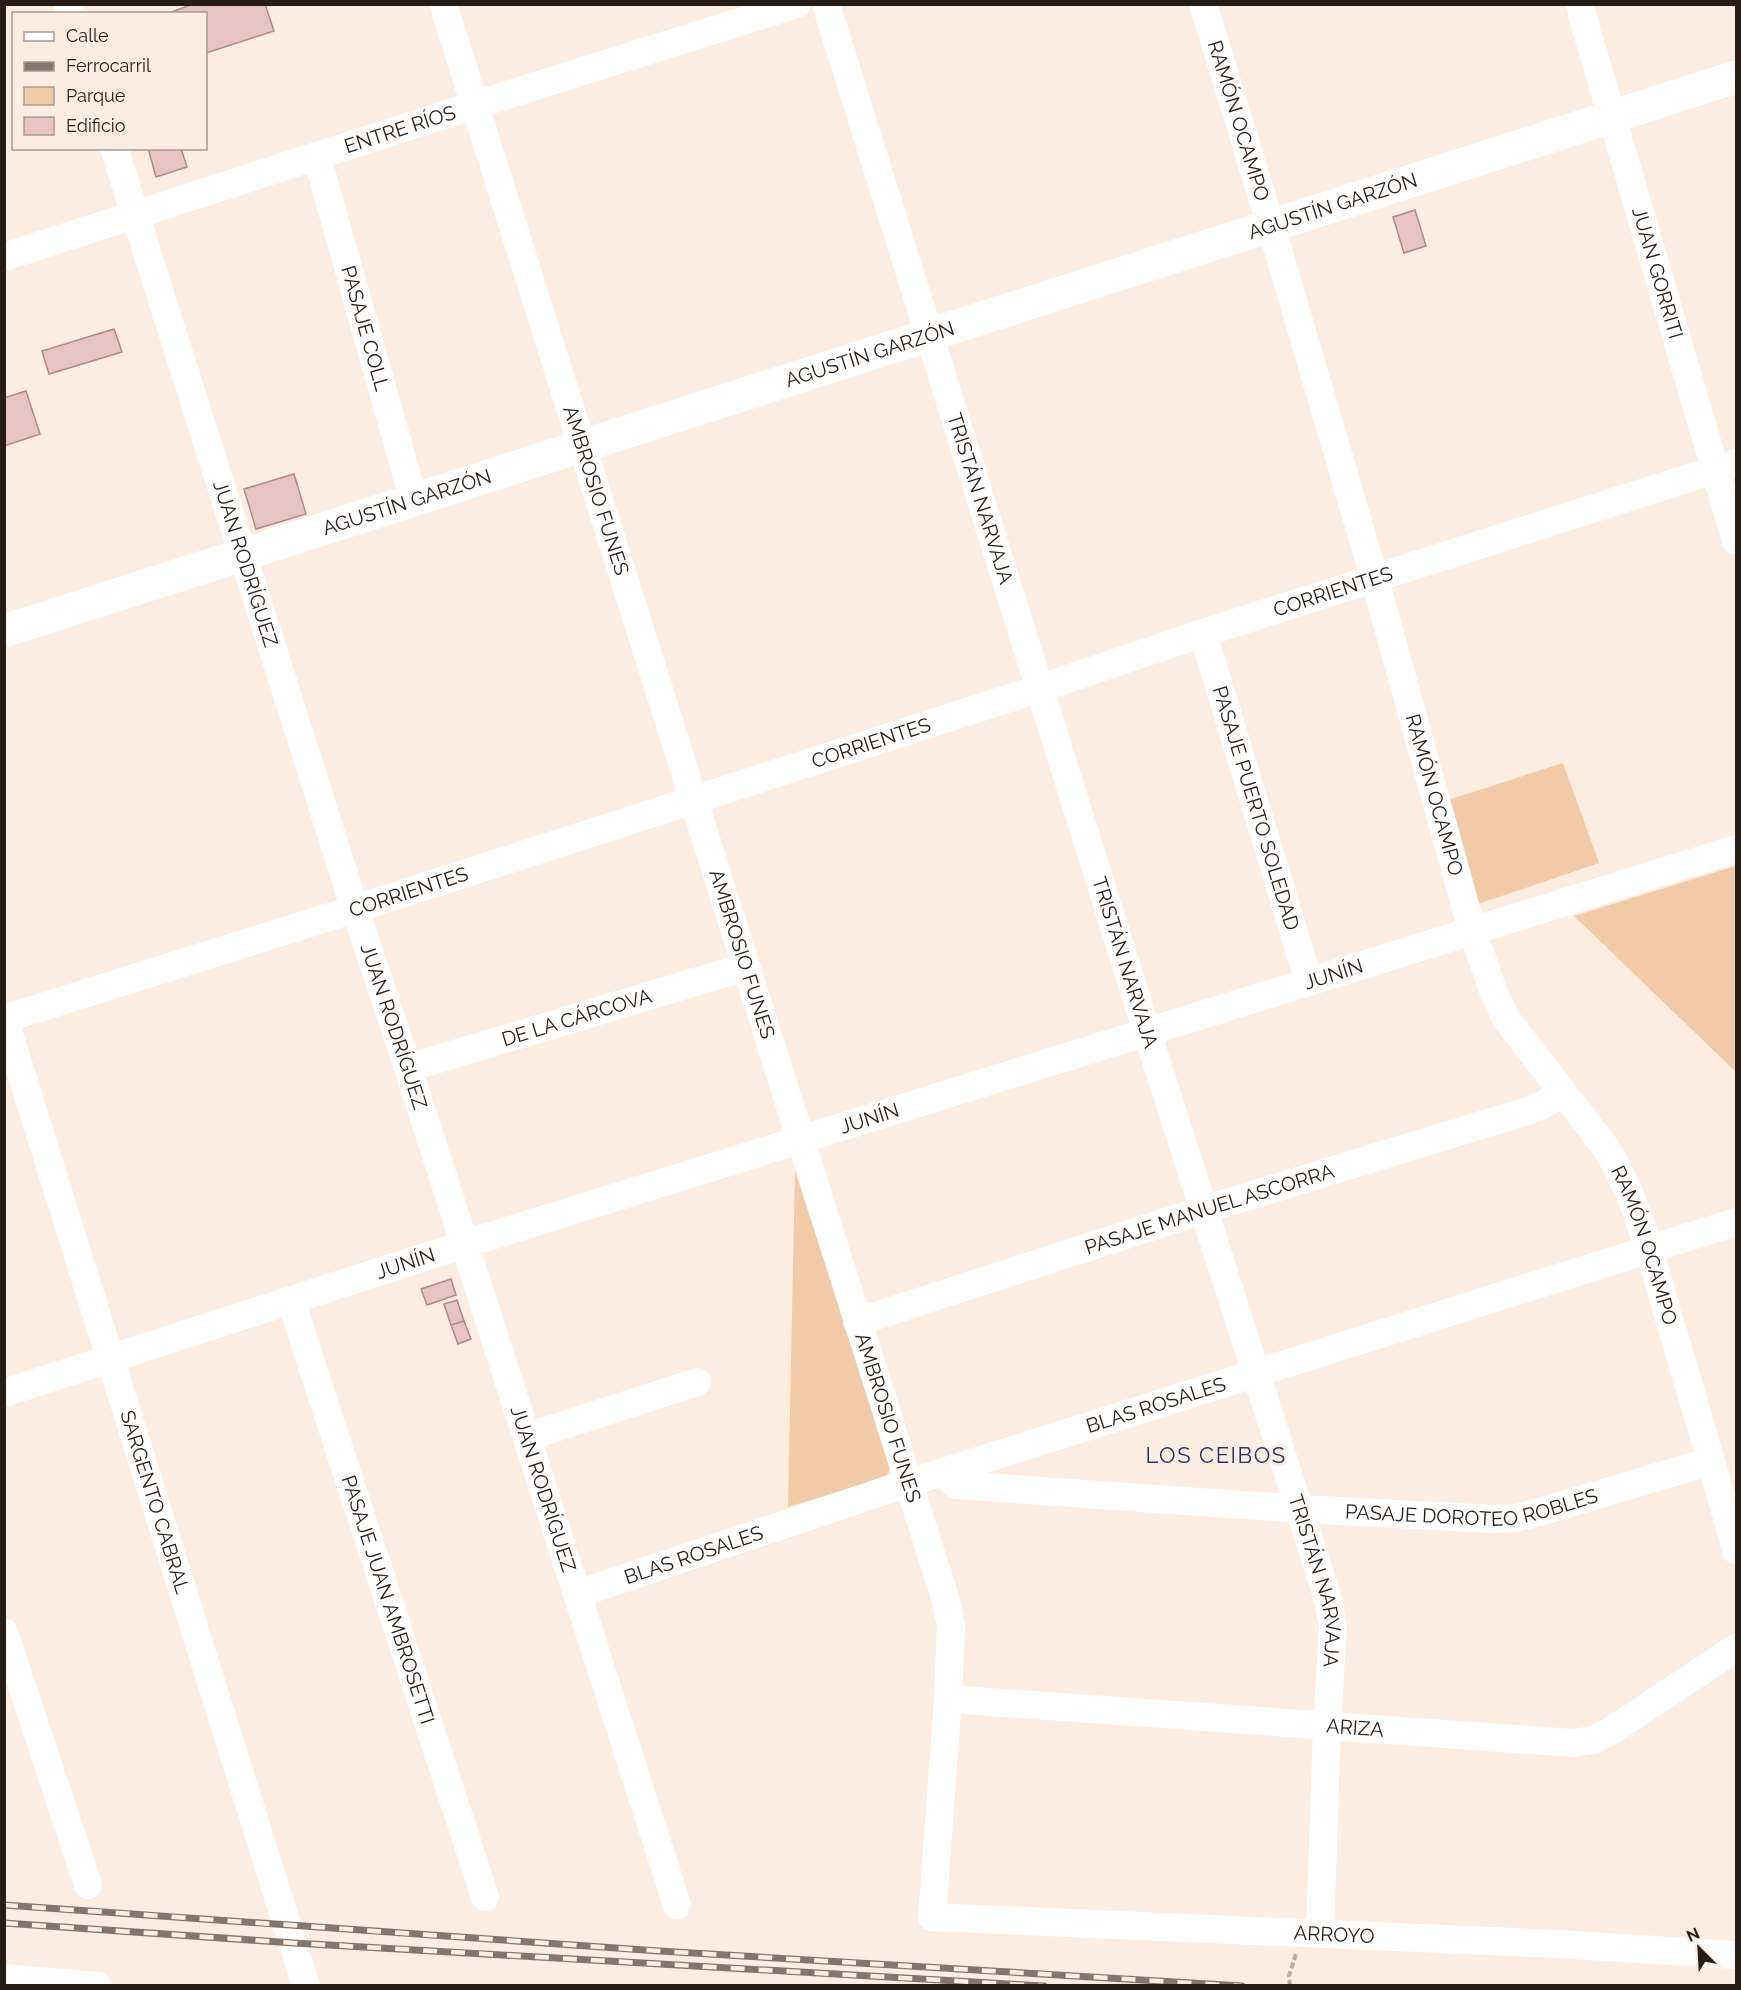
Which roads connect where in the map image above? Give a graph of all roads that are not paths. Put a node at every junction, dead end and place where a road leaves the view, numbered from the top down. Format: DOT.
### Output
graph roads {
  1 [pos="443,4"];
  2 [pos="797,4"];
  3 [pos="826,4"];
  4 [pos="1203,4"];
  5 [pos="1579,4"];
  6 [pos="1737,77"];
  7 [pos="475,105"];
  8 [pos="1611,117"];
  9 [pos="115,150"];
  10 [pos="317,157"];
  11 [pos="136,215"];
  12 [pos="1271,226"];
  13 [pos="4,257"];
  14 [pos="929,335"];
  15 [pos="581,447"];
  16 [pos="1726,466"];
  17 [pos="414,501"];
  18 [pos="1737,541"];
  19 [pos="244,556"];
  20 [pos="1375,580"];
  21 [pos="4,631"];
  22 [pos="1203,633"];
  23 [pos="1041,688"];
  24 [pos="694,799"];
  25 [pos="1737,849"];
  26 [pos="355,909"];
  27 [pos="1473,930"];
  28 [pos="745,967"];
  29 [pos="1309,982"];
  30 [pos="5,1019"];
  31 [pos="1147,1032"];
  32 [pos="408,1068"];
  33 [pos="1560,1091"];
  34 [pos="799,1140"];
  35 [pos="1203,1210"];
  36 [pos="1737,1222"];
  37 [pos="465,1244"];
  38 [pos="1649,1250"];
  39 [pos="291,1301"];
  40 [pos="857,1322"];
  41 [pos="111,1359"];
  42 [pos="1256,1373"];
  43 [pos="697,1382"];
  44 [pos="4,1393"];
  45 [pos="527,1437"];
  46 [pos="1711,1461"];
  47 [pos="945,1473"];
  48 [pos="908,1484"];
  49 [pos="1300,1509"];
  50 [pos="1737,1550"];
  51 [pos="577,1594"];
  52 [pos="4,1632"];
  53 [pos="1737,1648"];
  54 [pos="948,1699"];
  55 [pos="1327,1726"];
  56 [pos="87,1886"];
  57 [pos="485,1897"];
  58 [pos="677,1905"];
  59 [pos="932,1917"];
  60 [pos="1312,1933"];
  61 [pos="1737,1955"];
  62 [pos="4,1978"];
  63 [pos="98,1986"];
  64 [pos="306,1986"];
  1 -- 7 [label="street, AMBROSIO FUNES"];
  2 -- 7 [label="street, ENTRE RÍOS"];
  3 -- 14 [label="street, TRISTÁN NARVAJA"];
  4 -- 12 [label="street, RAMÓN OCAMPO"];
  5 -- 8 [label="street, JUAN GORRITI"];
  6 -- 8 [label="main road, AGUSTÍN GARZÓN"];
  7 -- 10 [label="street, ENTRE RÍOS"];
  7 -- 15 [label="street, AMBROSIO FUNES"];
  8 -- 12 [label="main road, AGUSTÍN GARZÓN"];
  8 -- 16 [label="street, JUAN GORRITI"];
  9 -- 11 [label="street, JUAN RODRÍGUEZ"];
  10 -- 11 [label="street, ENTRE RÍOS"];
  10 -- 17 [label="street, PASAJE COLL"];
  11 -- 13 [label="street, ENTRE RÍOS"];
  11 -- 19 [label="street, JUAN RODRÍGUEZ"];
  12 -- 14 [label="main road, AGUSTÍN GARZÓN"];
  12 -- 20 [label="street, RAMÓN OCAMPO"];
  14 -- 15 [label="main road, AGUSTÍN GARZÓN"];
  14 -- 23 [label="street, TRISTÁN NARVAJA"];
  15 -- 17 [label="main road, AGUSTÍN GARZÓN"];
  15 -- 24 [label="street, AMBROSIO FUNES"];
  16 -- 18 [label="street, JUAN GORRITI"];
  16 -- 20 [label="street, CORRIENTES"];
  17 -- 19 [label="main road, AGUSTÍN GARZÓN"];
  19 -- 21 [label="main road, AGUSTÍN GARZÓN"];
  19 -- 26 [label="street, JUAN RODRÍGUEZ"];
  20 -- 22 [label="street, CORRIENTES"];
  20 -- 27 [label="street, RAMÓN OCAMPO"];
  22 -- 23 [label="street, CORRIENTES"];
  22 -- 29 [label="street, PASAJE PUERTO SOLEDAD"];
  23 -- 24 [label="street, CORRIENTES"];
  23 -- 31 [label="street, TRISTÁN NARVAJA"];
  24 -- 26 [label="street, CORRIENTES"];
  24 -- 28 [label="street, AMBROSIO FUNES"];
  25 -- 27 [label="street, JUNÍN"];
  26 -- 30 [label="street, CORRIENTES"];
  26 -- 32 [label="street, JUAN RODRÍGUEZ"];
  27 -- 29 [label="street, JUNÍN"];
  27 -- 33 [label="street, RAMÓN OCAMPO"];
  28 -- 32 [label="street, DE LA CÁRCOVA"];
  28 -- 34 [label="street, AMBROSIO FUNES"];
  29 -- 31 [label="street, JUNÍN"];
  30 -- 41 [label="street, SARGENTO CABRAL"];
  31 -- 34 [label="street, JUNÍN"];
  31 -- 35 [label="street, TRISTÁN NARVAJA"];
  32 -- 37 [label="street, JUAN RODRÍGUEZ"];
  33 -- 35 [label="street, PASAJE MANUEL ASCORRA"];
  33 -- 38 [label="street, RAMÓN OCAMPO"];
  34 -- 37 [label="street, JUNÍN"];
  34 -- 40 [label="street, AMBROSIO FUNES"];
  35 -- 40 [label="street, PASAJE MANUEL ASCORRA"];
  35 -- 42 [label="street, TRISTÁN NARVAJA"];
  36 -- 38 [label="street, BLAS ROSALES"];
  37 -- 39 [label="street, JUNÍN"];
  37 -- 45 [label="street, JUAN RODRÍGUEZ"];
  38 -- 42 [label="street, BLAS ROSALES"];
  38 -- 46 [label="street, RAMÓN OCAMPO"];
  39 -- 41 [label="street, JUNÍN"];
  39 -- 57 [label="street, PASAJE JUAN AMBROSETTI"];
  40 -- 48 [label="street, AMBROSIO FUNES"];
  41 -- 44 [label="street, JUNÍN"];
  41 -- 64 [label="street, SARGENTO CABRAL"];
  42 -- 47 [label="street, BLAS ROSALES"];
  42 -- 49 [label="street, TRISTÁN NARVAJA"];
  43 -- 45 [label="street"];
  45 -- 51 [label="street, JUAN RODRÍGUEZ"];
  46 -- 49 [label="street, PASAJE DOROTEO ROBLES"];
  46 -- 50 [label="street, RAMÓN OCAMPO"];
  47 -- 48 [label="street, BLAS ROSALES"];
  47 -- 49 [label="street, PASAJE DOROTEO ROBLES"];
  48 -- 51 [label="street, BLAS ROSALES"];
  48 -- 54 [label="street, AMBROSIO FUNES"];
  49 -- 55 [label="street, TRISTÁN NARVAJA"];
  51 -- 58 [label="street, JUAN RODRÍGUEZ"];
  52 -- 56 [label="street"];
  53 -- 55 [label="street, ARIZA"];
  54 -- 55 [label="street, ARIZA"];
  54 -- 59 [label="street, AMBROSIO FUNES"];
  55 -- 60 [label="street, TRISTÁN NARVAJA"];
  59 -- 60 [label="street, ARROYO"];
  60 -- 61 [label="street, ARROYO"];
  62 -- 63 [label="street"];
}
